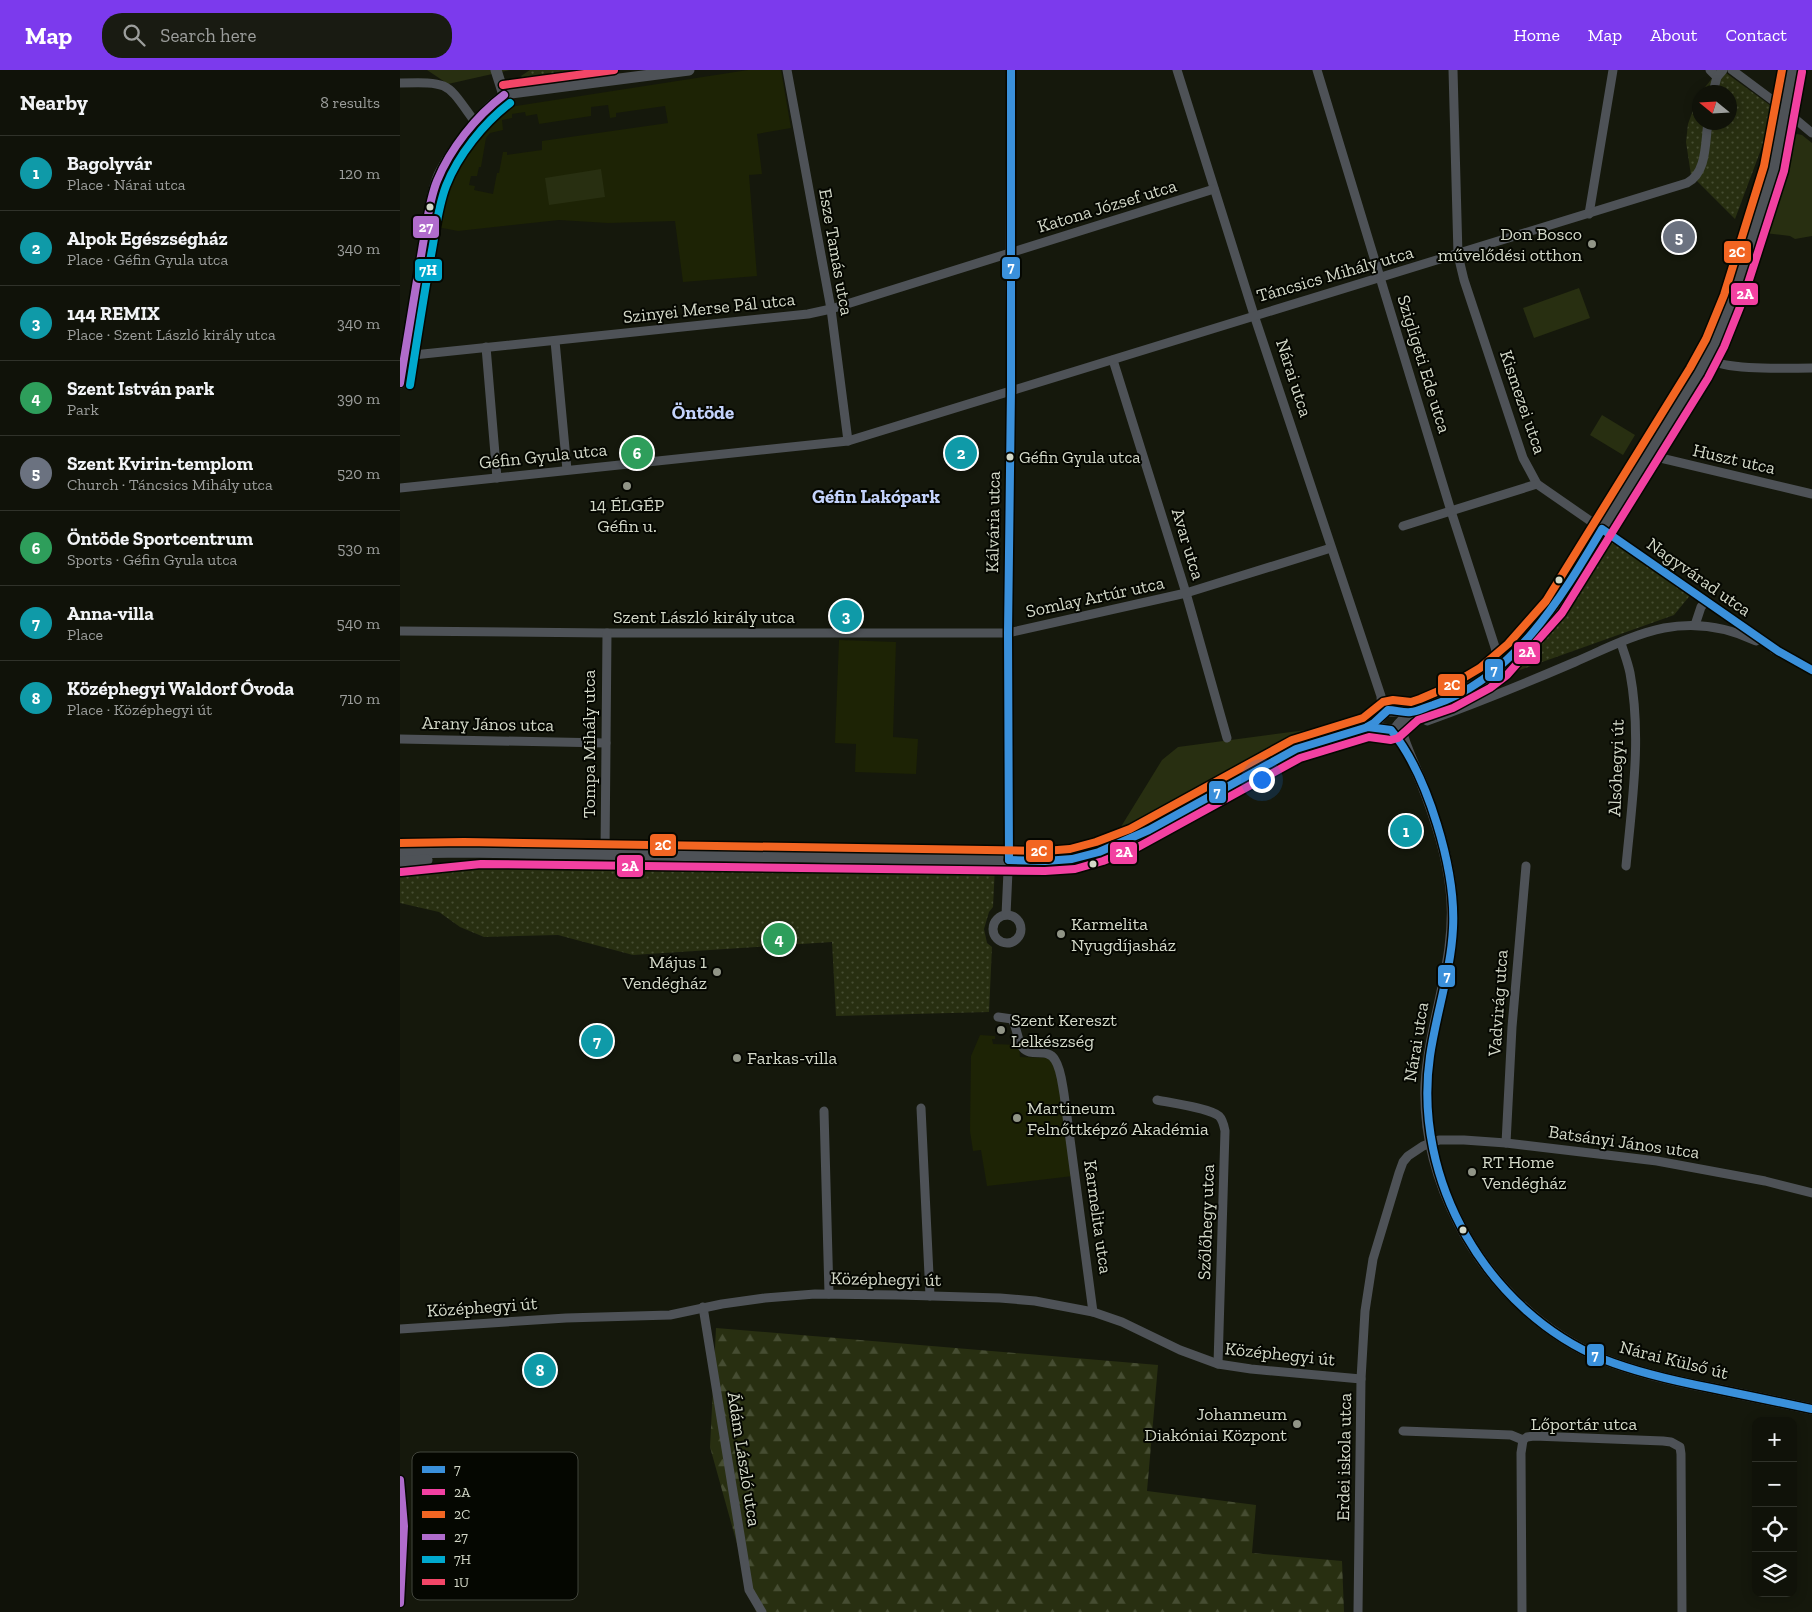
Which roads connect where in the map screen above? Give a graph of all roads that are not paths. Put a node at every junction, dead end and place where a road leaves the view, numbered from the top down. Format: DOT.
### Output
graph roads {
  1 [pos="496,70"];
  2 [pos="689,70"];
  3 [pos="787,70"];
  4 [pos="1011,70"];
  5 [pos="1177,70"];
  6 [pos="1317,70"];
  7 [pos="1453,70"];
  8 [pos="1613,70"];
  9 [pos="1710,70"];
  10 [pos="1732,70"];
  11 [pos="1792,70"];
  12 [pos="668,71"];
  13 [pos="1720,74"];
  14 [pos="400,83"];
  15 [pos="504,95"];
  16 [pos="1786,110"];
  17 [pos="475,122"];
  18 [pos="1707,130"];
  19 [pos="1812,133"];
  20 [pos="1214,190"];
  21 [pos="1589,214"];
  22 [pos="1010,254"];
  23 [pos="1458,255"];
  24 [pos="1381,278"];
  25 [pos="831,309"];
  26 [pos="1254,315"];
  27 [pos="555,340"];
  28 [pos="486,347"];
  29 [pos="403,352"];
  30 [pos="1707,359"];
  31 [pos="1114,360"];
  32 [pos="1812,368"];
  33 [pos="400,383"];
  34 [pos="1011,390"];
  35 [pos="848,441"];
  36 [pos="1648,455"];
  37 [pos="567,470"];
  38 [pos="497,478"];
  39 [pos="1537,484"];
  40 [pos="400,488"];
  41 [pos="1812,494"];
  42 [pos="1451,511"];
  43 [pos="1403,526"];
  44 [pos="1602,529"];
  45 [pos="1331,548"];
  46 [pos="1186,593"];
  47 [pos="1706,601"];
  48 [pos="1695,625"];
  49 [pos="400,630"];
  50 [pos="607,633"];
  51 [pos="1008,633"];
  52 [pos="1621,643"];
  53 [pos="1778,651"];
  54 [pos="1500,668"];
  55 [pos="1812,670"];
  56 [pos="1381,696"];
  57 [pos="1394,710"];
  58 [pos="1414,712"];
  59 [pos="1382,715"];
  60 [pos="1427,721"];
  61 [pos="1368,726"];
  62 [pos="1394,727"];
  63 [pos="1227,738"];
  64 [pos="400,739"];
  65 [pos="606,744"];
  66 [pos="403,853"];
  67 [pos="481,854"];
  68 [pos="605,854"];
  69 [pos="1009,860"];
  70 [pos="400,862"];
  71 [pos="1526,866"];
  72 [pos="1626,866"];
  73 [pos="1006,915"];
  74 [pos="998,1017"];
  75 [pos="1157,1100"];
  76 [pos="921,1108"];
  77 [pos="824,1111"];
  78 [pos="1430,1143"];
  79 [pos="1506,1143"];
  80 [pos="1812,1193"];
  81 [pos="829,1294"];
  82 [pos="930,1296"];
  83 [pos="703,1307"];
  84 [pos="1093,1312"];
  85 [pos="400,1329"];
  86 [pos="1218,1364"];
  87 [pos="1361,1379"];
  88 [pos="1812,1409"];
  89 [pos="1403,1432"];
  90 [pos="1523,1440"];
  91 [pos="400,1480"];
  92 [pos="400,1603"];
  93 [pos="762,1612"];
  94 [pos="1358,1612"];
  95 [pos="1522,1612"];
  96 [pos="1682,1612"];
  1 -- 15 [label="street"];
  2 -- 12 [label="street"];
  3 -- 25 [label="street, Esze Tamás utca"];
  4 -- 22 [label="street, Kálvária utca"];
  5 -- 20 [label="street, Nárai utca"];
  6 -- 24 [label="street, Szigligeti Ede utca"];
  7 -- 23 [label="street, Kismezei utca"];
  8 -- 21 [label="street"];
  9 -- 13 [label="street"];
  10 -- 16 [label="street"];
  11 -- 16 [label="street"];
  12 -- 15 [label="street"];
  14 -- 17 [label="street"];
  15 -- 17 [label="street"];
  16 -- 19 [label="street"];
  16 -- 30 [label="street"];
  17 -- 29 [label="street"];
  18 -- 21 [label="street, Táncsics Mihály utca"];
  20 -- 22 [label="street, Katona József utca"];
  20 -- 26 [label="street, Nárai utca"];
  21 -- 23 [label="street, Táncsics Mihály utca"];
  22 -- 25 [label="street, Szinyei Merse Pál utca"];
  22 -- 34 [label="street, Kálvária utca"];
  23 -- 24 [label="street, Táncsics Mihály utca"];
  23 -- 39 [label="street, Kismezei utca"];
  24 -- 26 [label="street, Táncsics Mihály utca"];
  24 -- 42 [label="street, Szigligeti Ede utca"];
  25 -- 27 [label="street, Szinyei Merse Pál utca"];
  25 -- 35 [label="street, Esze Tamás utca"];
  26 -- 31 [label="street, Táncsics Mihály utca"];
  26 -- 45 [label="street, Nárai utca"];
  27 -- 28 [label="street, Szinyei Merse Pál utca"];
  27 -- 37 [label="street"];
  28 -- 29 [label="street, Szinyei Merse Pál utca"];
  28 -- 38 [label="street"];
  29 -- 33 [label="street"];
  30 -- 32 [label="street"];
  30 -- 36 [label="street"];
  31 -- 34 [label="street, Táncsics Mihály utca"];
  31 -- 46 [label="street, Avar utca"];
  34 -- 35 [label="street, Géfin Gyula utca"];
  34 -- 51 [label="street, Kálvária utca"];
  35 -- 37 [label="street, Géfin Gyula utca"];
  36 -- 41 [label="street, Huszt utca"];
  36 -- 44 [label="street"];
  37 -- 38 [label="street, Géfin Gyula utca"];
  38 -- 40 [label="street, Géfin Gyula utca"];
  39 -- 42 [label="street"];
  39 -- 44 [label="street, Kismezei utca"];
  42 -- 43 [label="street"];
  42 -- 54 [label="street, Szigligeti Ede utca"];
  44 -- 47 [label="street, Nagyvárad utca"];
  44 -- 54 [label="street"];
  45 -- 46 [label="street, Somlay Artúr utca"];
  45 -- 56 [label="street, Nárai utca"];
  46 -- 51 [label="street, Somlay Artúr utca"];
  46 -- 63 [label="street, Avar utca"];
  47 -- 48 [label="street"];
  47 -- 53 [label="street, Nagyvárad utca"];
  48 -- 52 [label="street"];
  48 -- 53 [label="street"];
  49 -- 50 [label="street, Szent László király utca"];
  50 -- 51 [label="street, Szent László király utca"];
  50 -- 65 [label="street, Tompa Mihály utca"];
  51 -- 69 [label="street, Kálvária utca"];
  52 -- 60 [label="street"];
  52 -- 72 [label="street, Alsóhegyi út"];
  53 -- 55 [label="street"];
  54 -- 58 [label="street"];
  56 -- 57 [label="street, Nárai utca"];
  56 -- 59 [label="street, Nárai utca"];
  57 -- 58 [label="street"];
  57 -- 59 [label="street"];
  57 -- 62 [label="street"];
  58 -- 62 [label="street"];
  59 -- 61 [label="street"];
  59 -- 62 [label="street"];
  61 -- 62 [label="street"];
  61 -- 69 [label="street"];
  62 -- 78 [label="street, Nárai utca"];
  64 -- 65 [label="street, Arany János utca"];
  65 -- 68 [label="street, Tompa Mihály utca"];
  66 -- 67 [label="street"];
  67 -- 68 [label="street"];
  67 -- 70 [label="street"];
  68 -- 69 [label="street"];
  69 -- 73 [label="street, Kálvária utca"];
  71 -- 79 [label="street, Vadvirág utca"];
  74 -- 84 [label="street, Karmelita utca"];
  75 -- 86 [label="street, Szőlőhegy utca"];
  76 -- 82 [label="street"];
  77 -- 81 [label="street"];
  78 -- 79 [label="street, Batsányi János utca"];
  78 -- 87 [label="street, Erdei iskola utca"];
  78 -- 88 [label="street, Nárai Külső út"];
  79 -- 80 [label="street, Batsányi János utca"];
  81 -- 82 [label="street, Középhegyi út"];
  81 -- 83 [label="street, Középhegyi út"];
  82 -- 84 [label="street, Középhegyi út"];
  83 -- 85 [label="street, Középhegyi út"];
  83 -- 93 [label="street, Ádám László utca"];
  84 -- 86 [label="street, Középhegyi út"];
  86 -- 87 [label="street, Középhegyi út"];
  87 -- 94 [label="street, Erdei iskola utca"];
  89 -- 90 [label="street, Lőportár utca"];
  90 -- 95 [label="street"];
  90 -- 96 [label="street, Lőportár utca"];
  91 -- 92 [label="street"];
}
